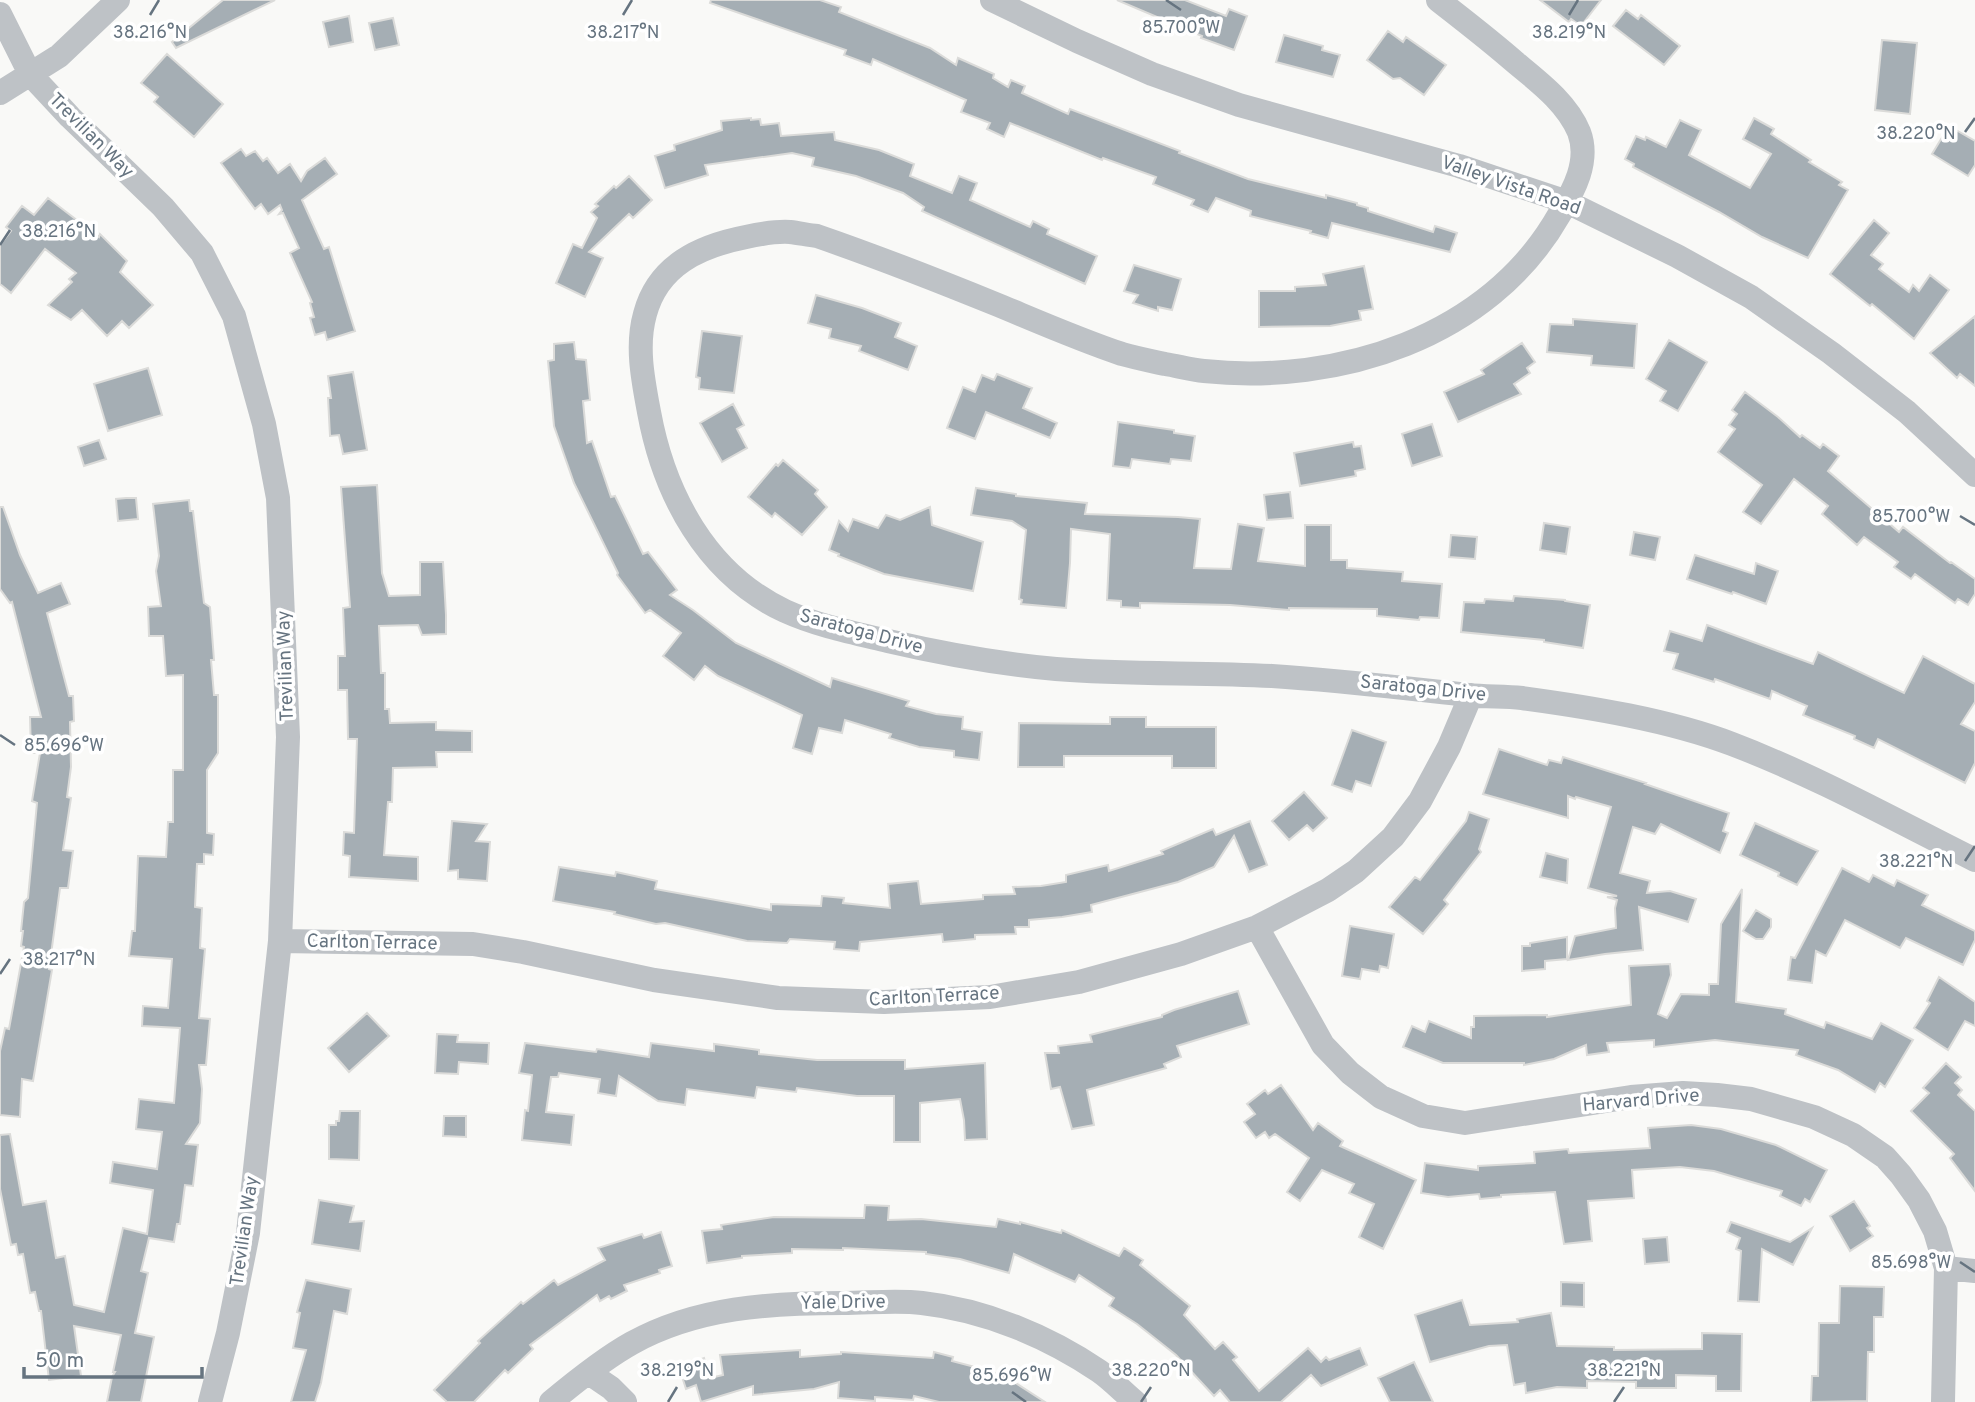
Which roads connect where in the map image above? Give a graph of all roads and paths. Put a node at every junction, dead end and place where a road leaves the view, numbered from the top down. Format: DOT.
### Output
graph roads {
  1 [pos="118,0"];
  2 [pos="992,0"];
  3 [pos="1438,0"];
  4 [pos="0,14"];
  5 [pos="30,74"];
  6 [pos="0,93"];
  7 [pos="1567,202"];
  8 [pos="1975,475"];
  9 [pos="1471,695"];
  10 [pos="1975,860"];
  11 [pos="1257,927"];
  12 [pos="280,941"];
  13 [pos="1946,1268"];
  14 [pos="1975,1270"];
  15 [pos="589,1373"];
  16 [pos="210,1402"];
  17 [pos="551,1402"];
  18 [pos="625,1402"];
  19 [pos="1135,1402"];
  20 [pos="1943,1402"];
  1 -- 5 [label="street"];
  2 -- 7 [label="street, Valley Vista Road"];
  3 -- 7 [label="street, Saratoga Drive"];
  4 -- 5 [label="street, Trevilian Way"];
  5 -- 6 [label="street"];
  5 -- 12 [label="street, Trevilian Way"];
  7 -- 8 [label="street, Valley Vista Road"];
  7 -- 9 [label="street, Saratoga Drive"];
  9 -- 10 [label="street, Saratoga Drive"];
  9 -- 11 [label="street, Carlton Terrace"];
  11 -- 12 [label="street, Carlton Terrace"];
  11 -- 13 [label="street, Harvard Drive"];
  12 -- 16 [label="street, Trevilian Way"];
  13 -- 14 [label="street"];
  13 -- 20 [label="street, Harvard Drive"];
  15 -- 17 [label="street, Yale Drive"];
  15 -- 18 [label="street"];
  15 -- 19 [label="street, Yale Drive"];
}
